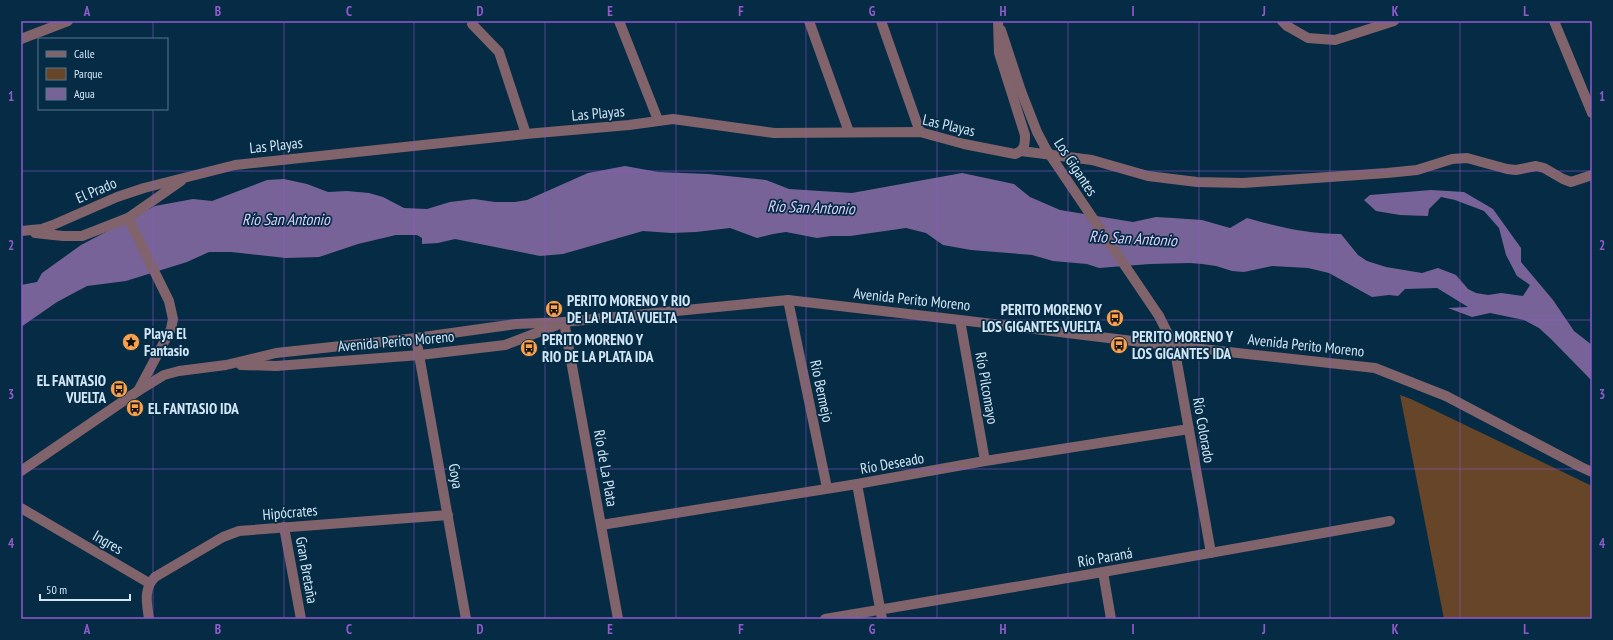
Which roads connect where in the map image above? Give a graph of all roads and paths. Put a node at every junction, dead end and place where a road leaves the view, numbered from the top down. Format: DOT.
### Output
graph roads {
  1 [pos="68,21"];
  2 [pos="619,21"];
  3 [pos="809,21"];
  4 [pos="881,21"];
  5 [pos="998,21"];
  6 [pos="1282,21"];
  7 [pos="1394,21"];
  8 [pos="1554,21"];
  9 [pos="472,24"];
  10 [pos="21,39"];
  11 [pos="1592,113"];
  12 [pos="658,120"];
  13 [pos="849,132"];
  14 [pos="920,132"];
  15 [pos="526,134"];
  16 [pos="1018,153"];
  17 [pos="1592,175"];
  18 [pos="184,178"];
  19 [pos="128,218"];
  20 [pos="22,231"];
  21 [pos="788,300"];
  22 [pos="1159,316"];
  23 [pos="960,320"];
  24 [pos="564,322"];
  25 [pos="416,338"];
  26 [pos="1174,346"];
  27 [pos="420,355"];
  28 [pos="226,365"];
  29 [pos="138,391"];
  30 [pos="1188,429"];
  31 [pos="985,461"];
  32 [pos="21,471"];
  33 [pos="1592,472"];
  34 [pos="857,484"];
  35 [pos="827,488"];
  36 [pos="21,508"];
  37 [pos="448,514"];
  38 [pos="1390,521"];
  39 [pos="601,525"];
  40 [pos="284,527"];
  41 [pos="1211,553"];
  42 [pos="1103,572"];
  43 [pos="149,583"];
  44 [pos="881,615"];
  45 [pos="148,619"];
  46 [pos="301,619"];
  47 [pos="466,619"];
  48 [pos="618,619"];
  49 [pos="825,619"];
  50 [pos="1111,619"];
  1 -- 10 [label="street"];
  2 -- 12 [label="street"];
  3 -- 13 [label="street"];
  4 -- 14 [label="street"];
  5 -- 16 [label="street"];
  5 -- 22 [label="street, Los Gigantes, bridge"];
  6 -- 7 [label="street"];
  8 -- 11 [label="street"];
  9 -- 15 [label="street"];
  12 -- 13 [label="street, Las Playas"];
  12 -- 15 [label="street, Las Playas"];
  13 -- 14 [label="street, Las Playas"];
  14 -- 16 [label="street, Las Playas"];
  15 -- 18 [label="street, Las Playas"];
  16 -- 17 [label="street, Las Playas"];
  18 -- 19 [label="street"];
  18 -- 20 [label="street, El Prado"];
  19 -- 20 [label="street"];
  19 -- 29 [label="street"];
  21 -- 23 [label="street, Avenida Perito Moreno"];
  21 -- 24 [label="street, Avenida Perito Moreno"];
  21 -- 35 [label="street, Río Bermejo"];
  22 -- 26 [label="street, Río Colorado"];
  23 -- 26 [label="street, Avenida Perito Moreno"];
  23 -- 31 [label="street, Río Pilcomayo"];
  24 -- 25 [label="street, Avenida Perito Moreno"];
  24 -- 27 [label="street, Avenida Perito Moreno"];
  24 -- 39 [label="street, Río de La Plata"];
  25 -- 27 [label="street, Goya"];
  25 -- 28 [label="street, Avenida Perito Moreno"];
  26 -- 30 [label="street, Río Colorado"];
  26 -- 33 [label="street, Avenida Perito Moreno"];
  27 -- 28 [label="street, Avenida Perito Moreno"];
  27 -- 37 [label="street, Goya"];
  28 -- 29 [label="street, Avenida Perito Moreno"];
  29 -- 32 [label="street, Avenida Perito Moreno"];
  30 -- 31 [label="street, Río Deseado"];
  30 -- 41 [label="street, Río Colorado"];
  31 -- 34 [label="street, Río Deseado"];
  34 -- 35 [label="street, Río Deseado"];
  34 -- 44 [label="street"];
  35 -- 39 [label="street, Río Deseado"];
  36 -- 43 [label="street, Ingres"];
  37 -- 40 [label="street, Hipócrates"];
  37 -- 47 [label="street, Goya"];
  38 -- 41 [label="street, Río Paraná"];
  39 -- 48 [label="street, Río de La Plata"];
  40 -- 43 [label="street, Hipócrates"];
  40 -- 46 [label="street, Gran Bretaña"];
  41 -- 42 [label="street, Río Paraná"];
  42 -- 44 [label="street, Río Paraná"];
  42 -- 50 [label="street"];
  43 -- 45 [label="street"];
  44 -- 49 [label="street, Río Paraná"];
}
